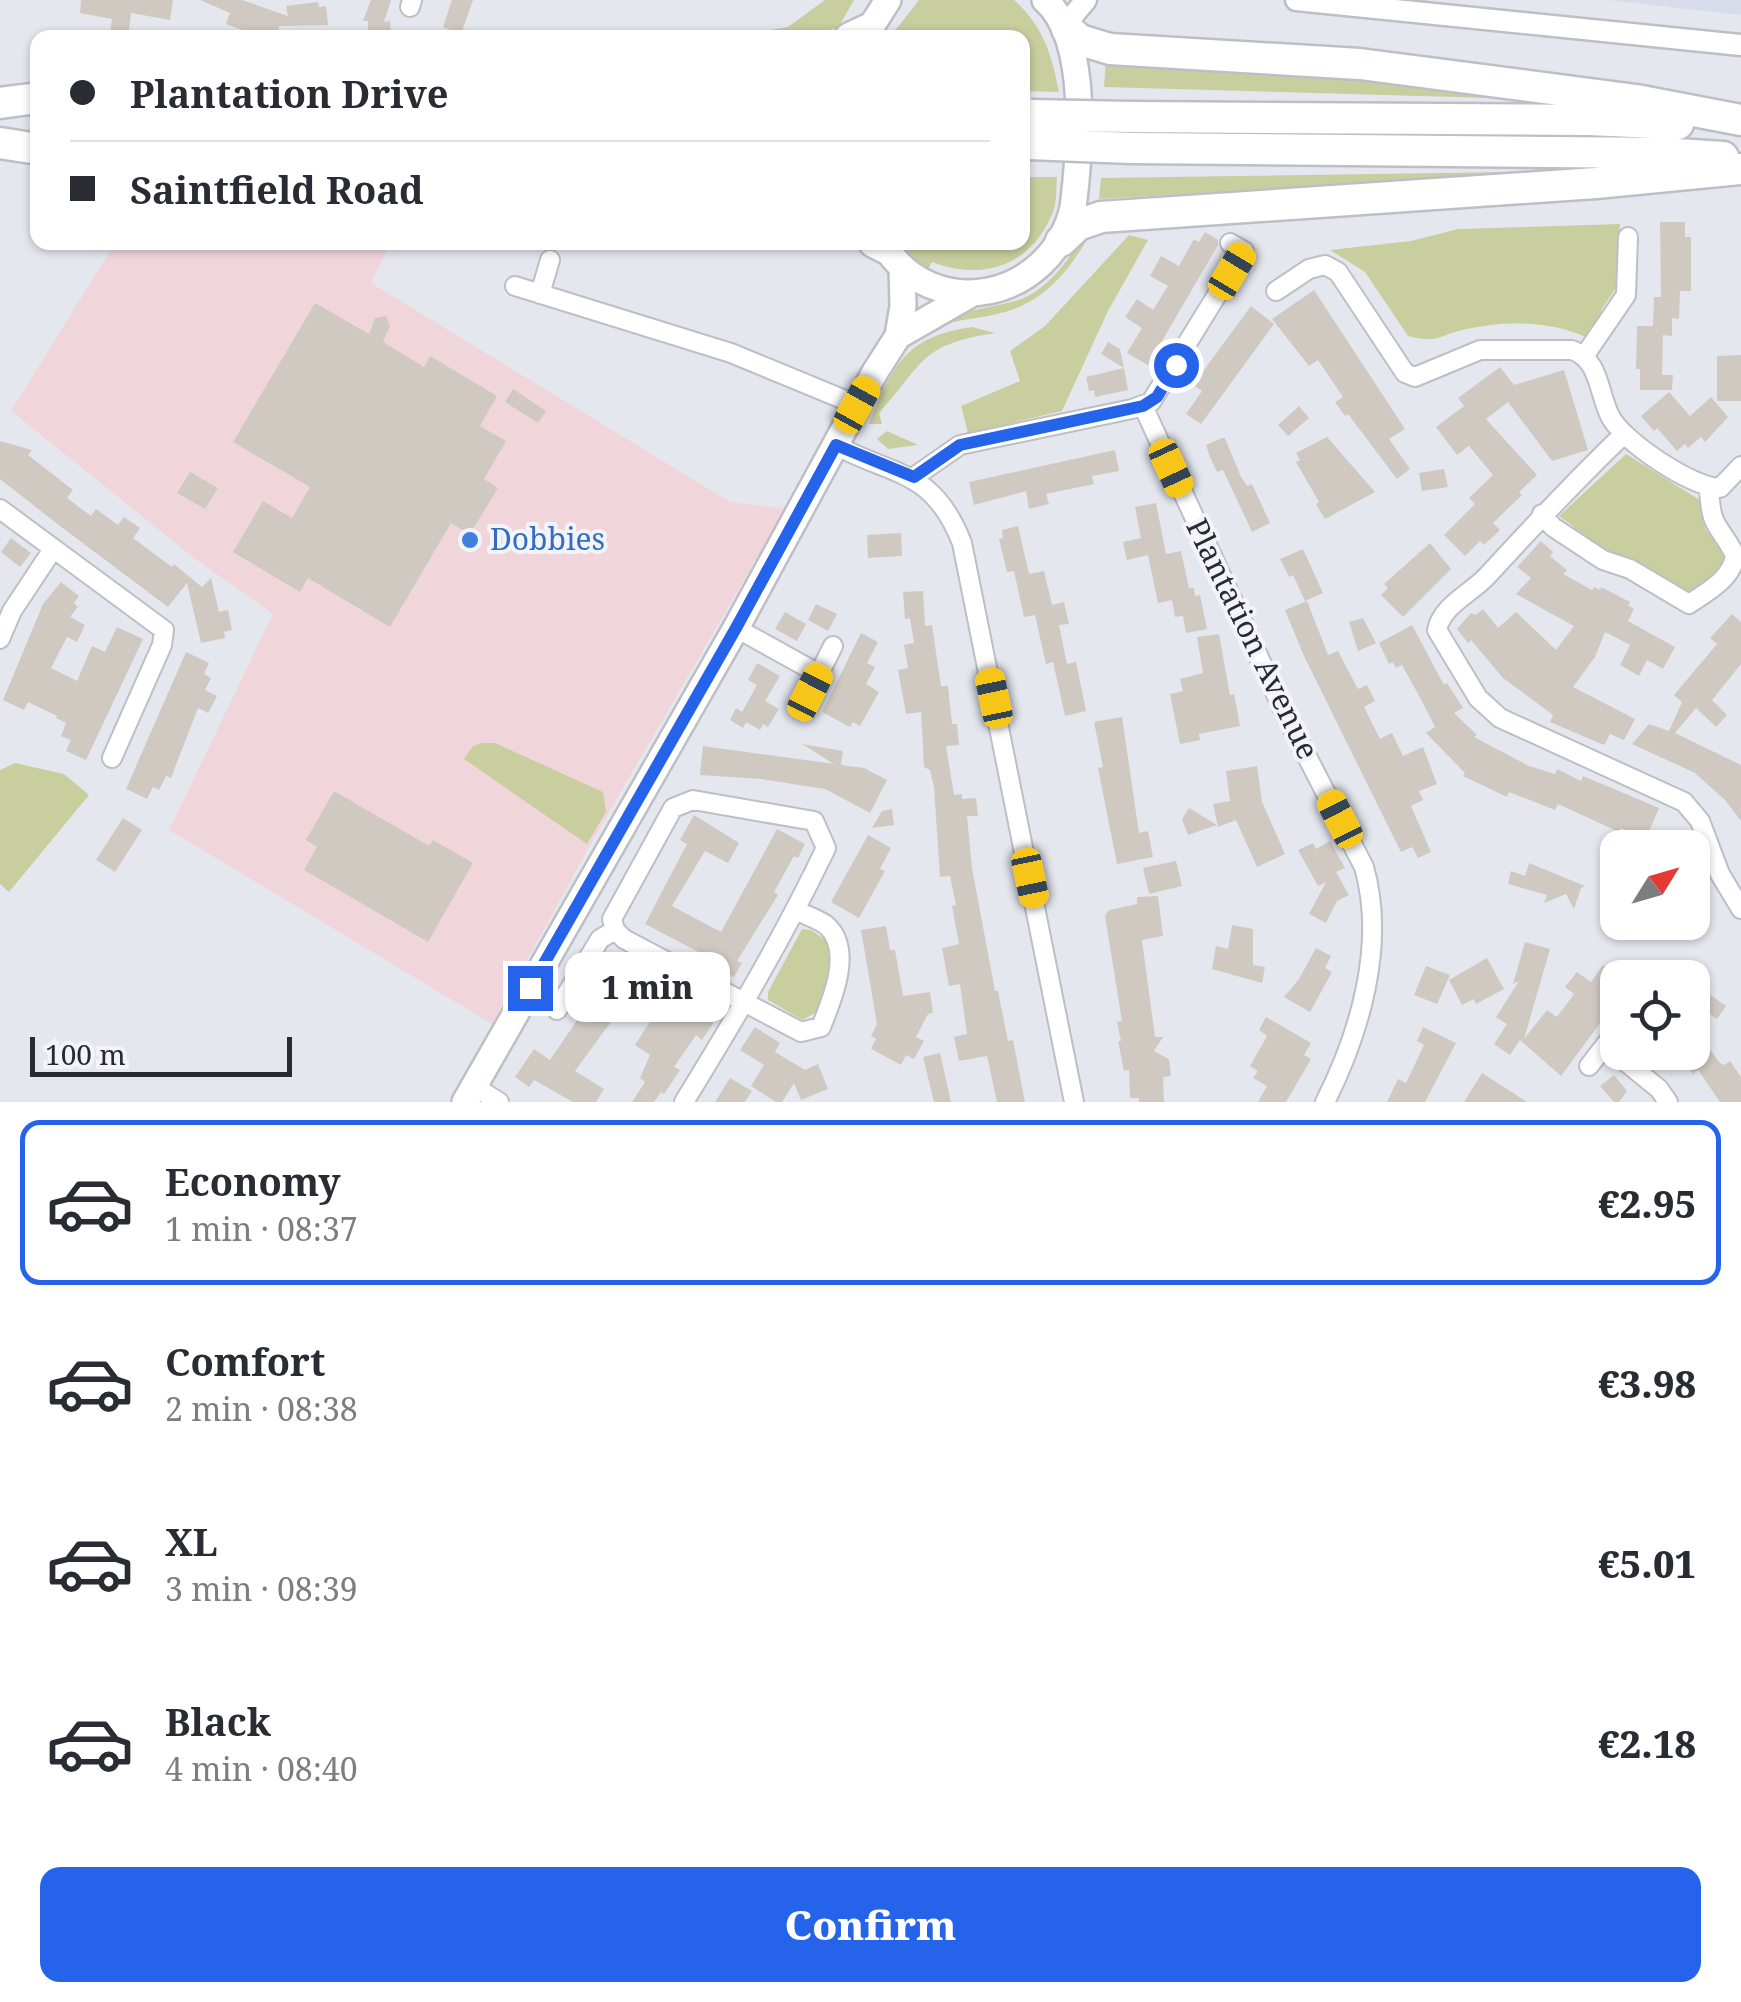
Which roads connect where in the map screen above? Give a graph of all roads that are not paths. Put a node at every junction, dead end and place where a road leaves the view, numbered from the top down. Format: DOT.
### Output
graph roads {
  1 [pos="888,0"];
  2 [pos="1045,0"];
  3 [pos="1086,0"];
  4 [pos="1296,0"];
  5 [pos="1428,8"];
  6 [pos="1066,27"];
  7 [pos="864,30"];
  8 [pos="1741,45"];
  9 [pos="30,100"];
  10 [pos="0,106"];
  11 [pos="30,108"];
  12 [pos="1741,120"];
  13 [pos="1741,128"];
  14 [pos="1030,130"];
  15 [pos="1030,131"];
  16 [pos="0,143"];
  17 [pos="30,145"];
  18 [pos="1741,158"];
  19 [pos="1741,169"];
  20 [pos="1628,237"];
  21 [pos="1061,241"];
  22 [pos="1230,243"];
  23 [pos="886,250"];
  24 [pos="550,260"];
  25 [pos="1281,279"];
  26 [pos="516,286"];
  27 [pos="973,293"];
  28 [pos="540,294"];
  29 [pos="898,336"];
  30 [pos="1585,355"];
  31 [pos="857,405"];
  32 [pos="1143,406"];
  33 [pos="1624,434"];
  34 [pos="836,445"];
  35 [pos="1741,466"];
  36 [pos="914,477"];
  37 [pos="1709,488"];
  38 [pos="0,509"];
  39 [pos="1542,514"];
  40 [pos="52,549"];
  41 [pos="736,628"];
  42 [pos="0,638"];
  43 [pos="833,646"];
  44 [pos="819,674"];
  45 [pos="810,692"];
  46 [pos="112,758"];
  47 [pos="1739,901"];
  48 [pos="796,910"];
  49 [pos="615,930"];
  50 [pos="745,1002"];
  51 [pos="557,1010"];
  52 [pos="1600,1052"];
  53 [pos="1589,1066"];
  54 [pos="1637,1070"];
  55 [pos="470,1094"];
  56 [pos="499,1102"];
  57 [pos="684,1102"];
  58 [pos="1074,1102"];
  59 [pos="1324,1102"];
  60 [pos="1668,1102"];
  1 -- 7 [label="main road"];
  2 -- 6 [label="main road"];
  3 -- 6 [label="street"];
  4 -- 5 [label="street"];
  5 -- 8 [label="street"];
  6 -- 12 [label="highway"];
  6 -- 21 [label="main road"];
  9 -- 10 [label="highway"];
  10 -- 11 [label="highway"];
  13 -- 14 [label="highway, bridge"];
  15 -- 18 [label="highway, bridge"];
  16 -- 17 [label="highway"];
  19 -- 21 [label="highway"];
  20 -- 30 [label="street"];
  21 -- 27 [label="main road"];
  22 -- 32 [label="street"];
  23 -- 27 [label="main road"];
  23 -- 29 [label="main road"];
  24 -- 28 [label="street"];
  25 -- 30 [label="street"];
  26 -- 28 [label="street"];
  27 -- 29 [label="main road"];
  28 -- 31 [label="street"];
  29 -- 31 [label="main road"];
  30 -- 33 [label="street"];
  31 -- 34 [label="main road"];
  32 -- 36 [label="street"];
  32 -- 59 [label="street, Plantation Avenue"];
  33 -- 37 [label="street"];
  33 -- 39 [label="street"];
  34 -- 36 [label="street"];
  34 -- 41 [label="main road"];
  35 -- 37 [label="street"];
  36 -- 58 [label="street"];
  37 -- 39 [label="street"];
  38 -- 40 [label="street"];
  39 -- 47 [label="street"];
  40 -- 42 [label="street"];
  40 -- 46 [label="street"];
  41 -- 44 [label="street"];
  41 -- 55 [label="main road"];
  43 -- 44 [label="street"];
  44 -- 45 [label="street"];
  48 -- 49 [label="street"];
  48 -- 50 [label="street"];
  48 -- 50 [label="street"];
  49 -- 50 [label="street"];
  49 -- 51 [label="street"];
  50 -- 57 [label="street"];
  52 -- 53 [label="street"];
  54 -- 60 [label="street"];
  55 -- 56 [label="street"];
}
